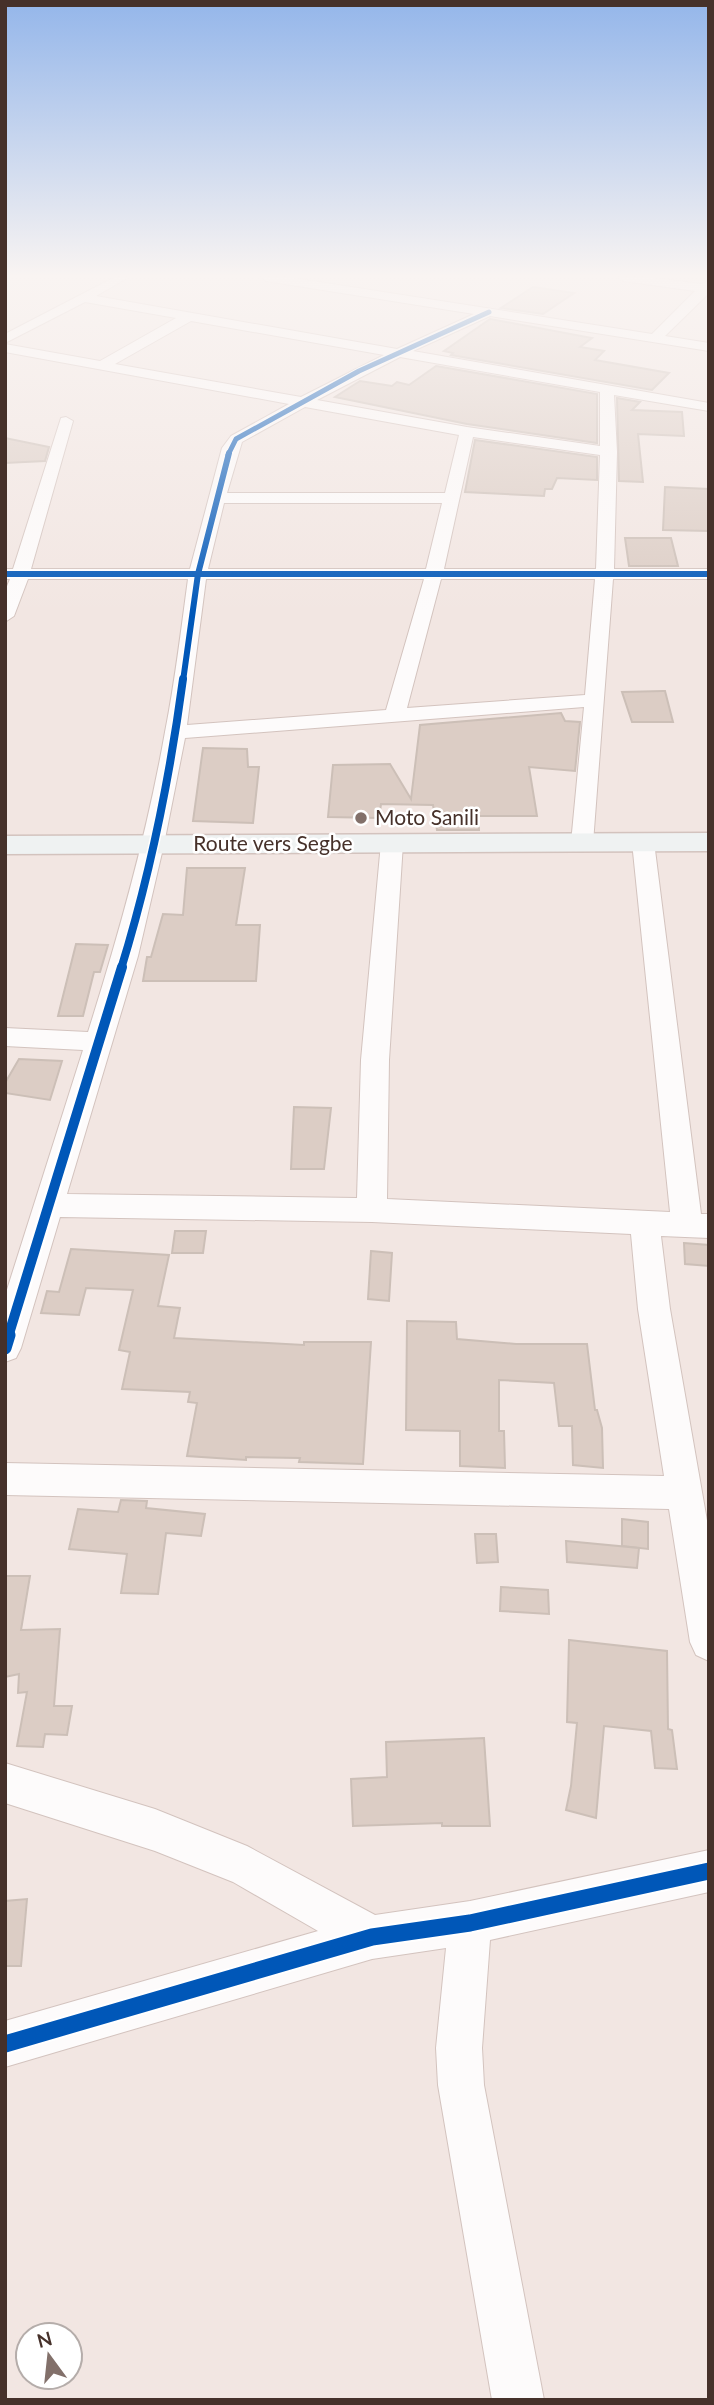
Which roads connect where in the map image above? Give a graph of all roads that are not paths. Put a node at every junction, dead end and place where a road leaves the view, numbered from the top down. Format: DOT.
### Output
graph roads {
  1 [pos="234,389"];
  2 [pos="328,389"];
  3 [pos="597,389"];
  4 [pos="607,391"];
  5 [pos="303,402"];
  6 [pos="709,407"];
  7 [pos="66,421"];
  8 [pos="467,432"];
  9 [pos="609,452"];
  10 [pos="217,498"];
  11 [pos="453,498"];
  12 [pos="13,573"];
  13 [pos="198,574"];
  14 [pos="434,574"];
  15 [pos="604,574"];
  16 [pos="709,574"];
  17 [pos="5,616"];
  18 [pos="595,700"];
  19 [pos="395,715"];
  20 [pos="176,732"];
  21 [pos="643,842"];
  22 [pos="709,842"];
  23 [pos="392,843"];
  24 [pos="582,843"];
  25 [pos="153,844"];
  26 [pos="5,845"];
  27 [pos="5,1037"];
  28 [pos="99,1042"];
  29 [pos="49,1205"];
  30 [pos="372,1210"];
  31 [pos="645,1225"];
  32 [pos="698,1226"];
  33 [pos="5,1348"];
  34 [pos="5,1479"];
  35 [pos="685,1493"];
  36 [pos="709,1642"];
  37 [pos="5,1783"];
  38 [pos="709,1871"];
  39 [pos="470,1923"];
  40 [pos="372,1937"];
  41 [pos="5,2044"];
  42 [pos="518,2400"];
  1 -- 5 [label="street"];
  2 -- 5 [label="street"];
  3 -- 4 [label="street"];
  4 -- 6 [label="street"];
  4 -- 9 [label="street"];
  5 -- 8 [label="street"];
  5 -- 10 [label="street"];
  7 -- 12 [label="street"];
  8 -- 9 [label="street"];
  8 -- 11 [label="street"];
  9 -- 15 [label="street"];
  10 -- 11 [label="street"];
  10 -- 13 [label="street"];
  11 -- 14 [label="street"];
  12 -- 13 [label="street"];
  12 -- 17 [label="street"];
  13 -- 14 [label="street"];
  13 -- 20 [label="street"];
  14 -- 15 [label="street"];
  14 -- 19 [label="street"];
  15 -- 16 [label="street"];
  15 -- 18 [label="street"];
  18 -- 19 [label="street"];
  18 -- 24 [label="street"];
  19 -- 20 [label="street"];
  20 -- 25 [label="street"];
  21 -- 22 [label="main road, Route vers Segbe"];
  21 -- 24 [label="main road, Route vers Segbe"];
  21 -- 32 [label="street"];
  23 -- 24 [label="main road, Route vers Segbe"];
  23 -- 25 [label="main road, Route vers Segbe"];
  23 -- 30 [label="street"];
  25 -- 26 [label="main road, Route vers Segbe"];
  25 -- 28 [label="street"];
  27 -- 28 [label="street"];
  28 -- 29 [label="street"];
  29 -- 30 [label="street"];
  29 -- 33 [label="street"];
  30 -- 31 [label="street"];
  31 -- 32 [label="street"];
  31 -- 35 [label="street"];
  34 -- 35 [label="street"];
  35 -- 36 [label="street"];
  37 -- 40 [label="street"];
  38 -- 39 [label="street"];
  39 -- 40 [label="street"];
  39 -- 42 [label="street"];
  40 -- 41 [label="street"];
}
